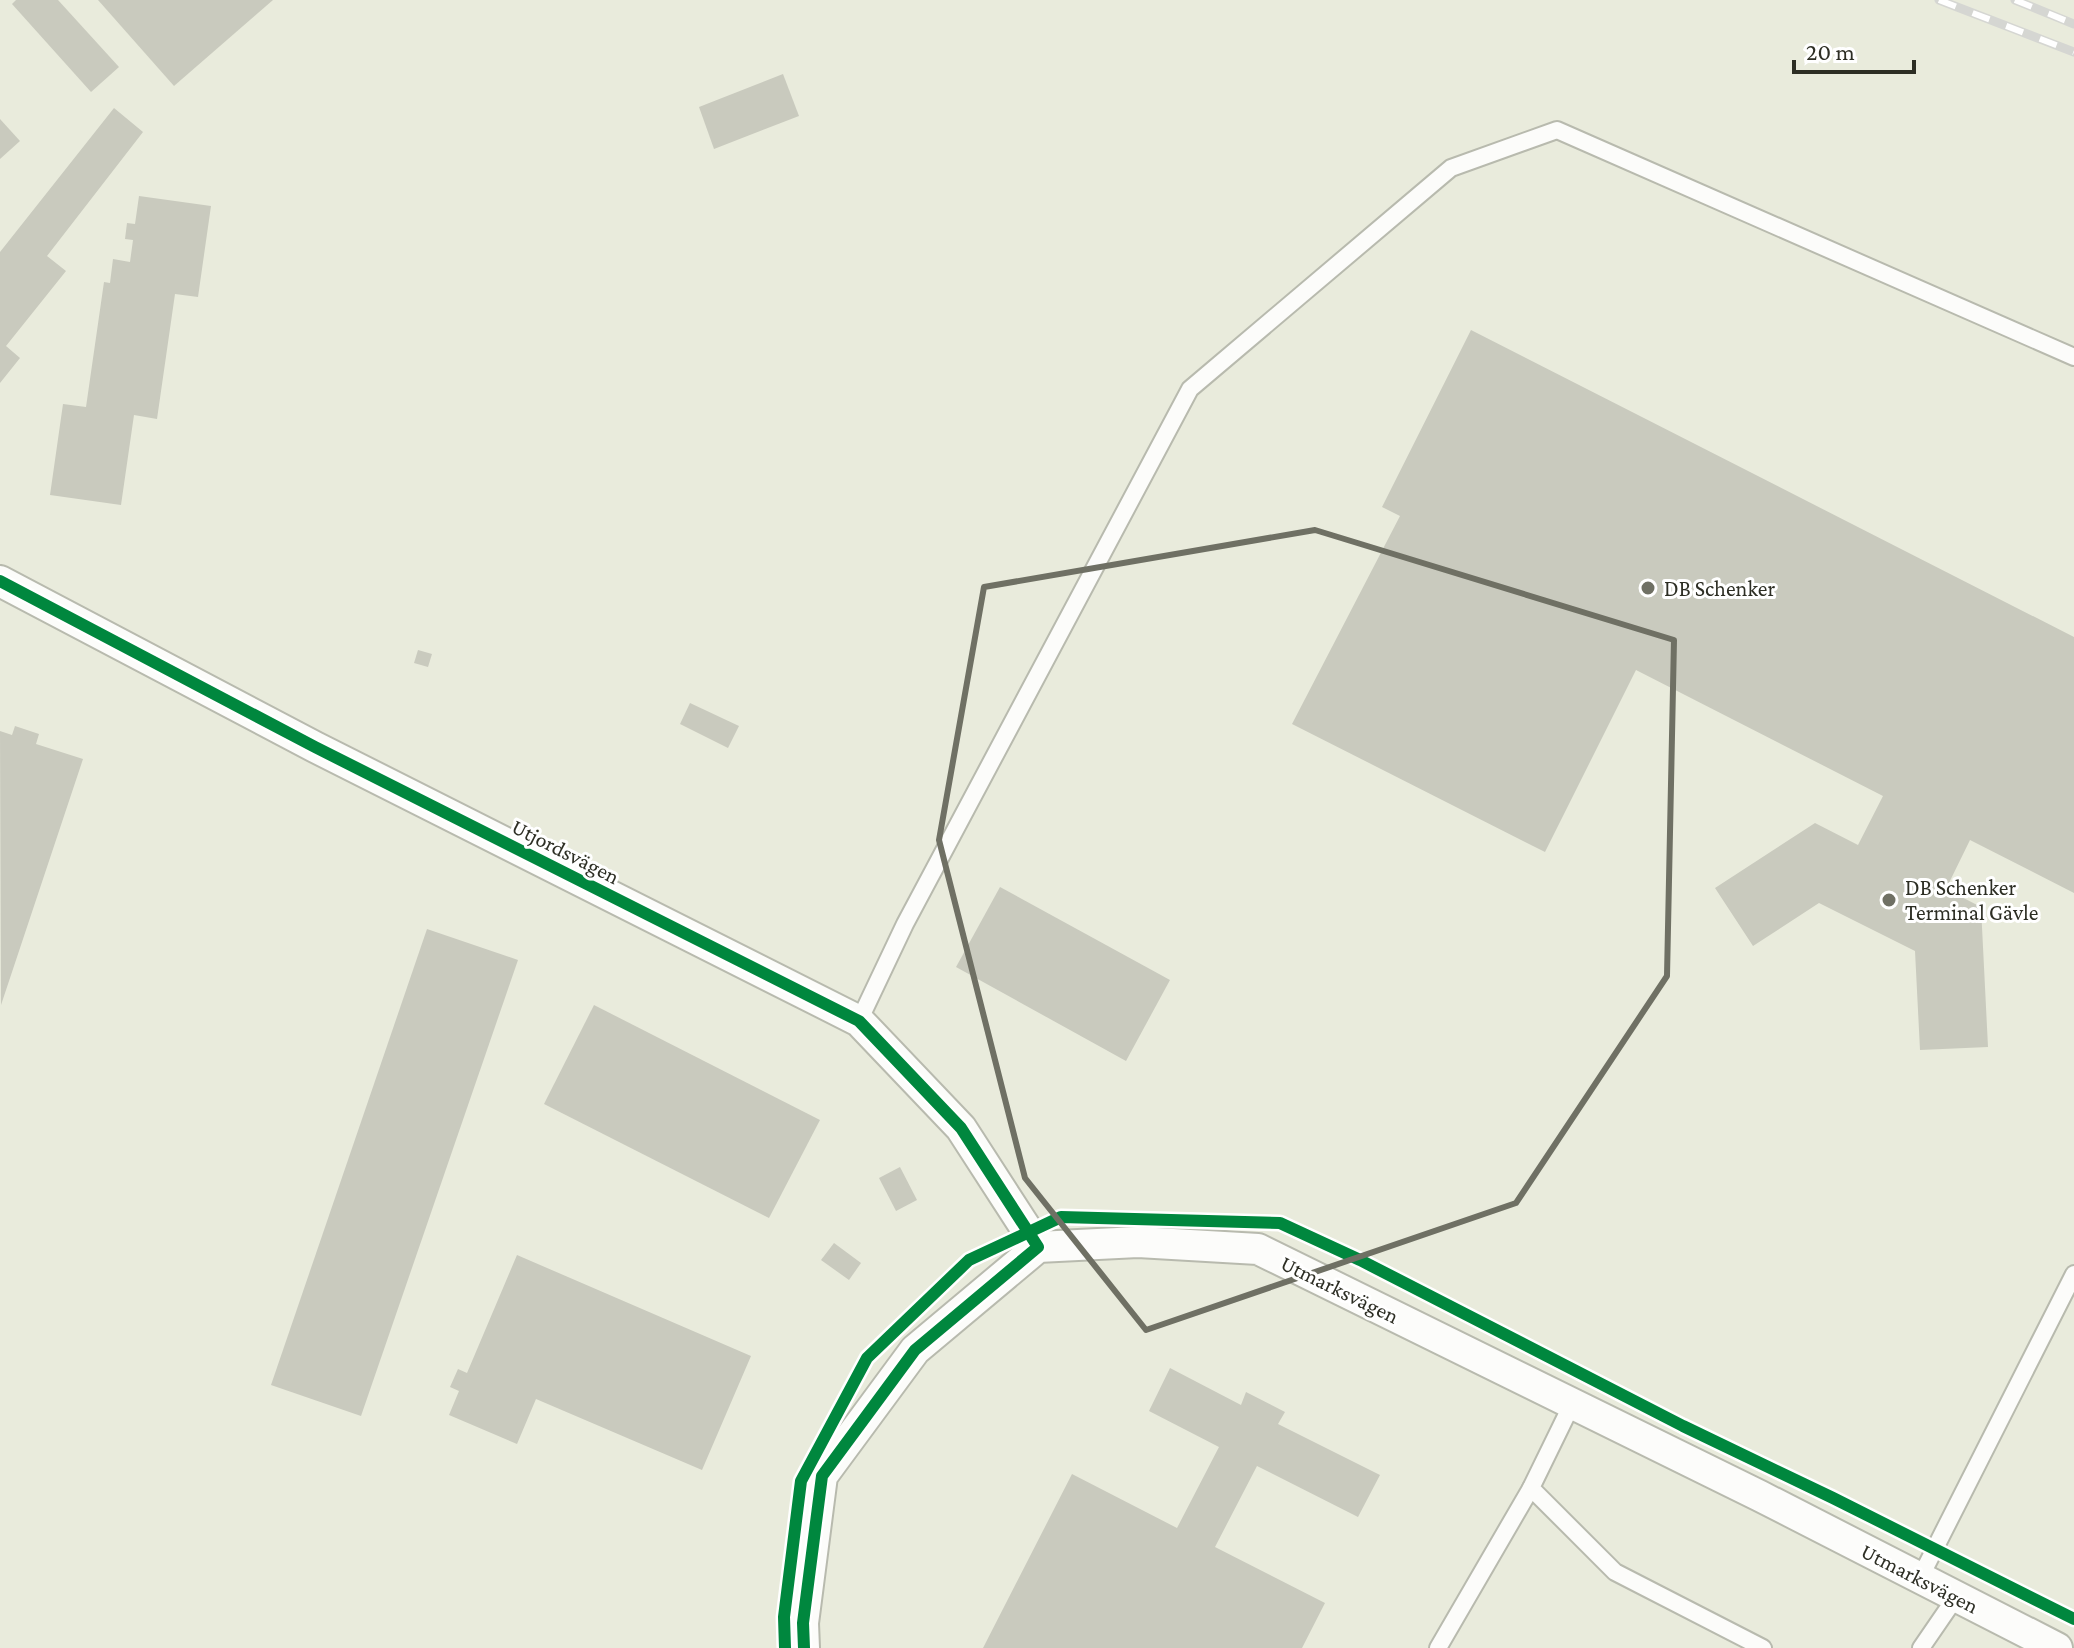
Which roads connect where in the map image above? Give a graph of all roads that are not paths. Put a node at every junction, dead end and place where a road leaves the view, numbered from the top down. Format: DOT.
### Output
graph roads {
  1 [pos="2074,357"];
  2 [pos="0,581"];
  3 [pos="859,1021"];
  4 [pos="1038,1247"];
  5 [pos="2074,1274"];
  6 [pos="1572,1404"];
  7 [pos="1531,1488"];
  8 [pos="1920,1578"];
  9 [pos="1956,1597"];
  10 [pos="804,1648"];
  11 [pos="1438,1648"];
  12 [pos="1763,1648"];
  13 [pos="1921,1648"];
  14 [pos="2057,1648"];
  1 -- 3 [label="lane"];
  2 -- 3 [label="street, Utjordsvägen"];
  3 -- 4 [label="street, Utjordsvägen"];
  4 -- 6 [label="street, Utmarksvägen"];
  4 -- 10 [label="street"];
  5 -- 8 [label="lane"];
  6 -- 7 [label="lane"];
  6 -- 8 [label="street, Utmarksvägen"];
  7 -- 11 [label="lane"];
  7 -- 12 [label="lane"];
  8 -- 9 [label="street, Utmarksvägen"];
  9 -- 13 [label="lane"];
  9 -- 14 [label="street, Utmarksvägen"];
}
